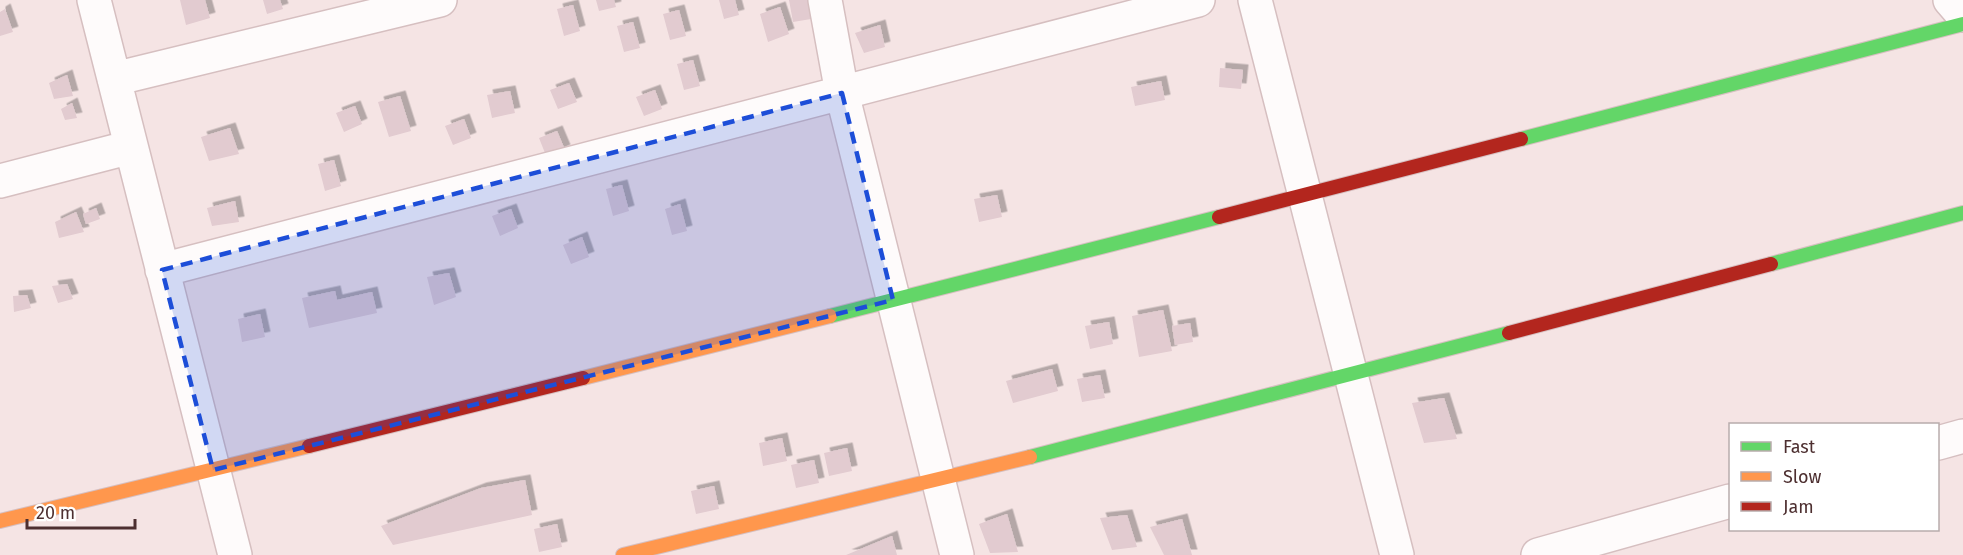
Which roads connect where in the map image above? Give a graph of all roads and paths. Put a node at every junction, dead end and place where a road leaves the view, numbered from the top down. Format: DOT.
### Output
graph roads {
  1 [pos="94,0"];
  2 [pos="440,0"];
  3 [pos="825,0"];
  4 [pos="1197,0"];
  5 [pos="1255,0"];
  6 [pos="1950,0"];
  7 [pos="1963,15"];
  8 [pos="1963,24"];
  9 [pos="114,79"];
  10 [pos="842,93"];
  11 [pos="131,147"];
  12 [pos="0,181"];
  13 [pos="1306,196"];
  14 [pos="1963,213"];
  15 [pos="162,270"];
  16 [pos="892,300"];
  17 [pos="1351,375"];
  18 [pos="1963,435"];
  19 [pos="1939,443"];
  20 [pos="213,470"];
  21 [pos="938,481"];
  22 [pos="1729,502"];
  23 [pos="0,521"];
  24 [pos="235,555"];
  25 [pos="623,555"];
  26 [pos="957,555"];
  27 [pos="1397,555"];
  28 [pos="1538,555"];
  1 -- 9 [label="street"];
  2 -- 9 [label="street"];
  3 -- 10 [label="street"];
  4 -- 10 [label="street"];
  5 -- 13 [label="street"];
  6 -- 7 [label="street"];
  8 -- 13 [label="street"];
  9 -- 11 [label="street"];
  10 -- 15 [label="street"];
  10 -- 16 [label="street"];
  11 -- 12 [label="street"];
  11 -- 15 [label="street"];
  13 -- 16 [label="street"];
  13 -- 17 [label="street"];
  14 -- 17 [label="street"];
  15 -- 20 [label="street"];
  16 -- 20 [label="street"];
  16 -- 21 [label="street"];
  17 -- 21 [label="street"];
  17 -- 27 [label="street"];
  18 -- 19 [label="street"];
  20 -- 23 [label="street"];
  20 -- 24 [label="street"];
  21 -- 25 [label="street"];
  21 -- 26 [label="street"];
  22 -- 28 [label="street"];
}
